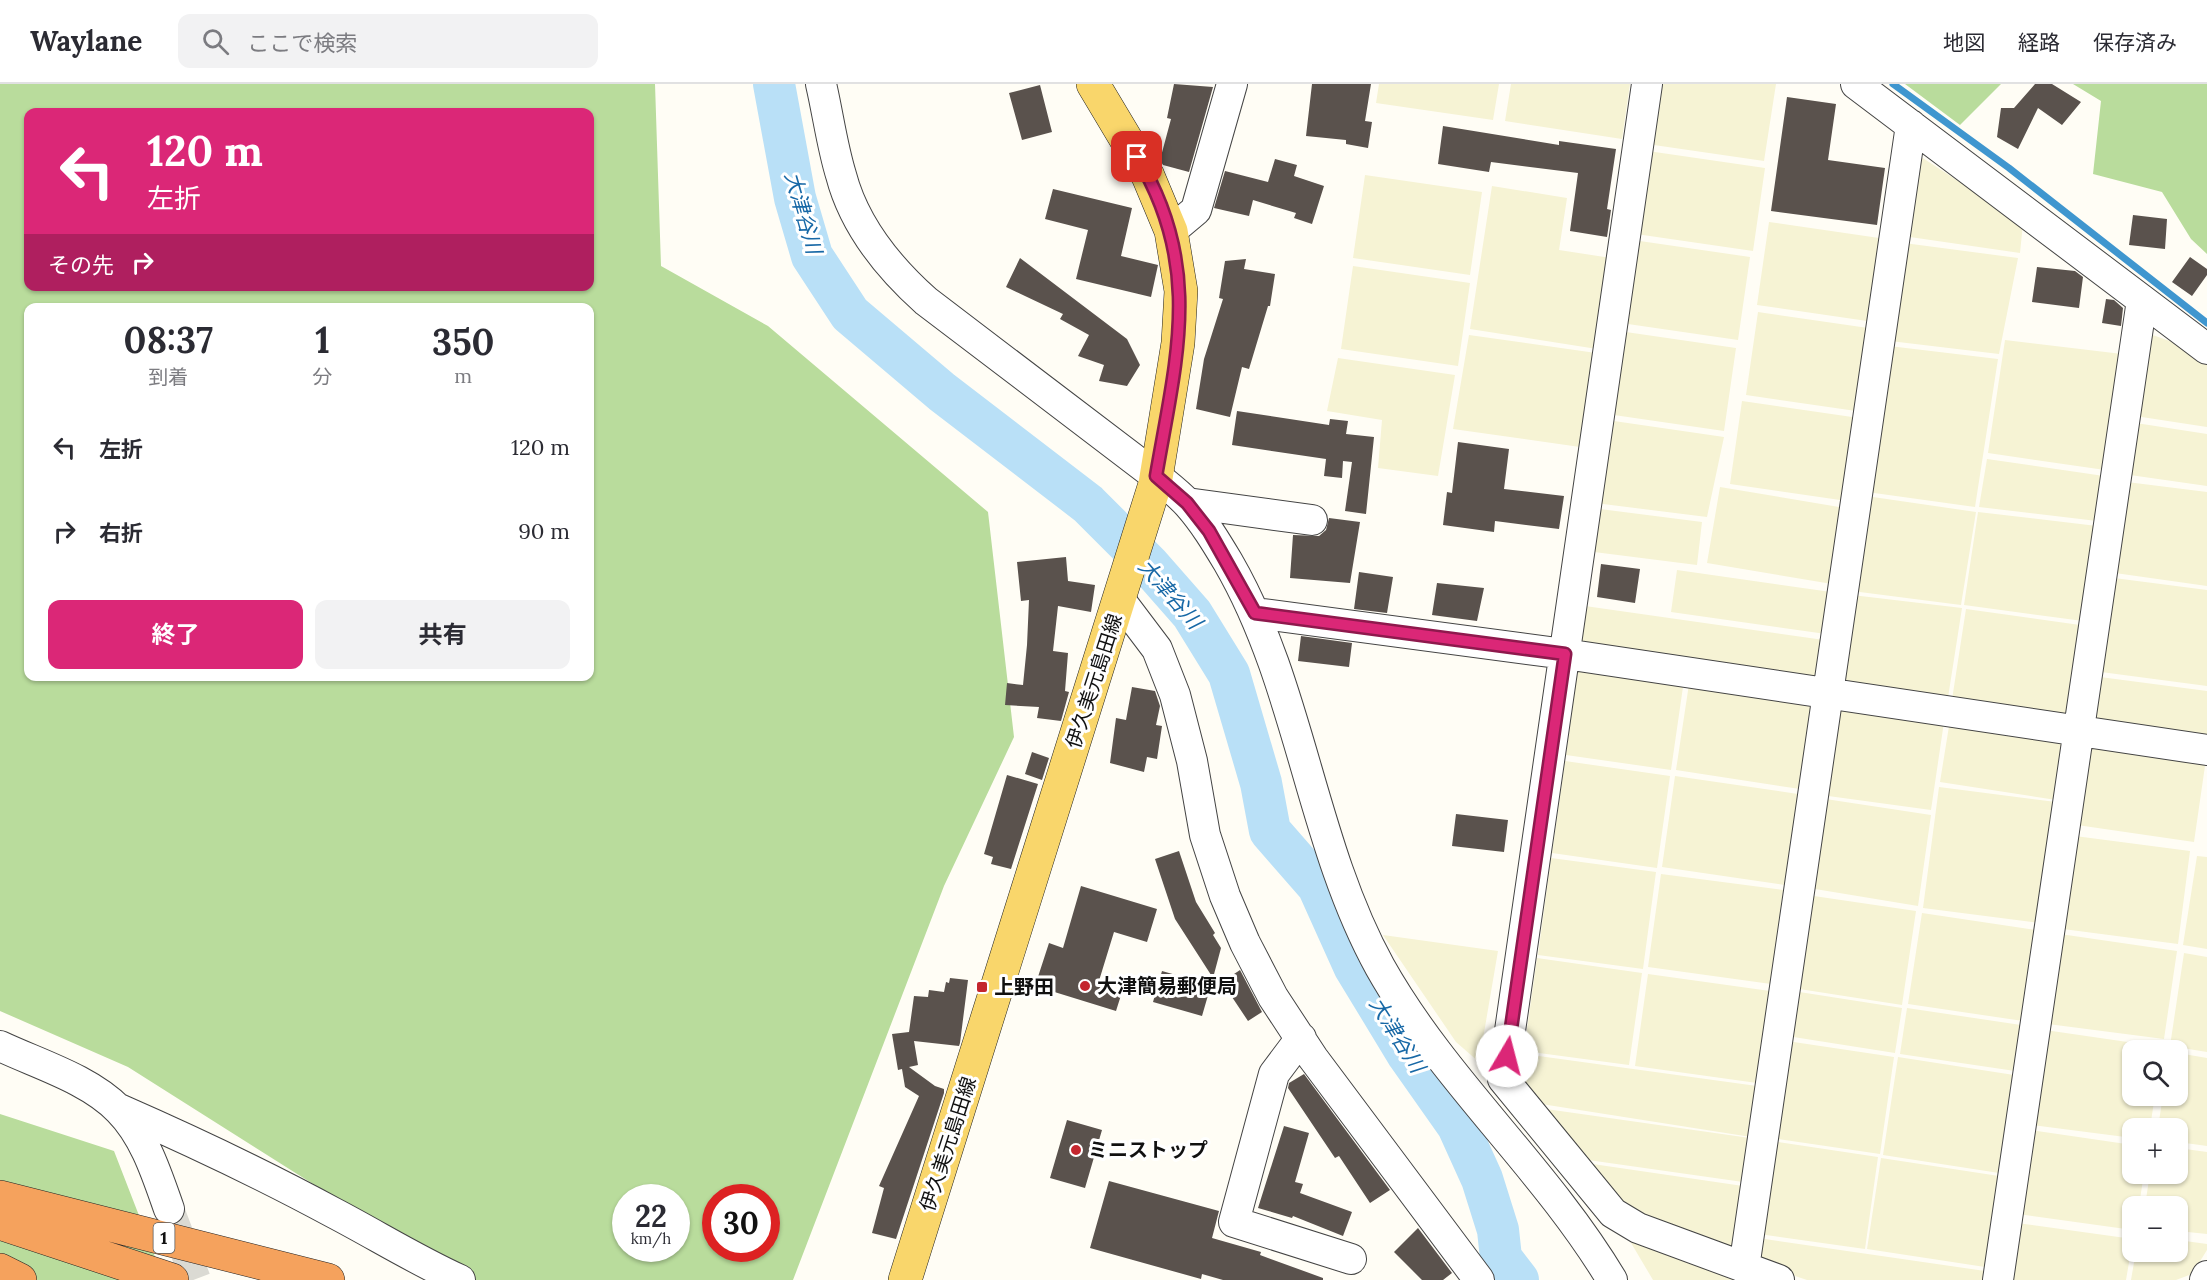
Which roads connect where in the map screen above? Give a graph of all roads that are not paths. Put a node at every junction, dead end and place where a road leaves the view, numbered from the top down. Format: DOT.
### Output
graph roads {
  1 [pos="821,84"];
  2 [pos="1093,84"];
  3 [pos="1232,84"];
  4 [pos="1647,84"];
  5 [pos="1856,84"];
  6 [pos="1911,125"];
  7 [pos="1171,231"];
  8 [pos="2142,300"];
  9 [pos="2207,349"];
  10 [pos="1156,480"];
  11 [pos="1187,503"];
  12 [pos="1312,520"];
  13 [pos="1121,595"];
  14 [pos="1255,613"];
  15 [pos="1565,654"];
  16 [pos="1828,695"];
  17 [pos="2078,731"];
  18 [pos="2207,750"];
  19 [pos="1301,1038"];
  20 [pos="0,1046"];
  21 [pos="118,1109"];
  22 [pos="0,1197"];
  23 [pos="169,1209"];
  24 [pos="0,1223"];
  25 [pos="1351,1259"];
  26 [pos="1744,1268"];
  27 [pos="0,1270"];
  28 [pos="20,1280"];
  29 [pos="172,1280"];
  30 [pos="328,1280"];
  31 [pos="460,1280"];
  32 [pos="905,1280"];
  33 [pos="1479,1280"];
  34 [pos="1612,1280"];
  35 [pos="1779,1280"];
  36 [pos="1998,1280"];
  1 -- 10 [label="street"];
  2 -- 7 [label="main road, 伊久美元島田線"];
  3 -- 7 [label="street"];
  4 -- 15 [label="street"];
  5 -- 6 [label="street"];
  6 -- 8 [label="street"];
  6 -- 16 [label="street"];
  7 -- 10 [label="main road, 伊久美元島田線"];
  8 -- 9 [label="street"];
  8 -- 17 [label="street"];
  10 -- 11 [label="street"];
  10 -- 13 [label="main road, 伊久美元島田線"];
  11 -- 12 [label="street"];
  11 -- 14 [label="street"];
  13 -- 19 [label="street"];
  13 -- 32 [label="main road, 伊久美元島田線"];
  14 -- 15 [label="street"];
  14 -- 34 [label="street"];
  15 -- 16 [label="street"];
  15 -- 26 [label="street"];
  16 -- 17 [label="street"];
  16 -- 26 [label="street"];
  17 -- 18 [label="street"];
  17 -- 36 [label="street"];
  19 -- 25 [label="street"];
  19 -- 33 [label="street"];
  20 -- 21 [label="street"];
  21 -- 23 [label="street"];
  21 -- 31 [label="street"];
  22 -- 30 [label="highway, 1"];
  24 -- 29 [label="highway, 1"];
  26 -- 35 [label="street"];
  27 -- 28 [label="highway"];
}
